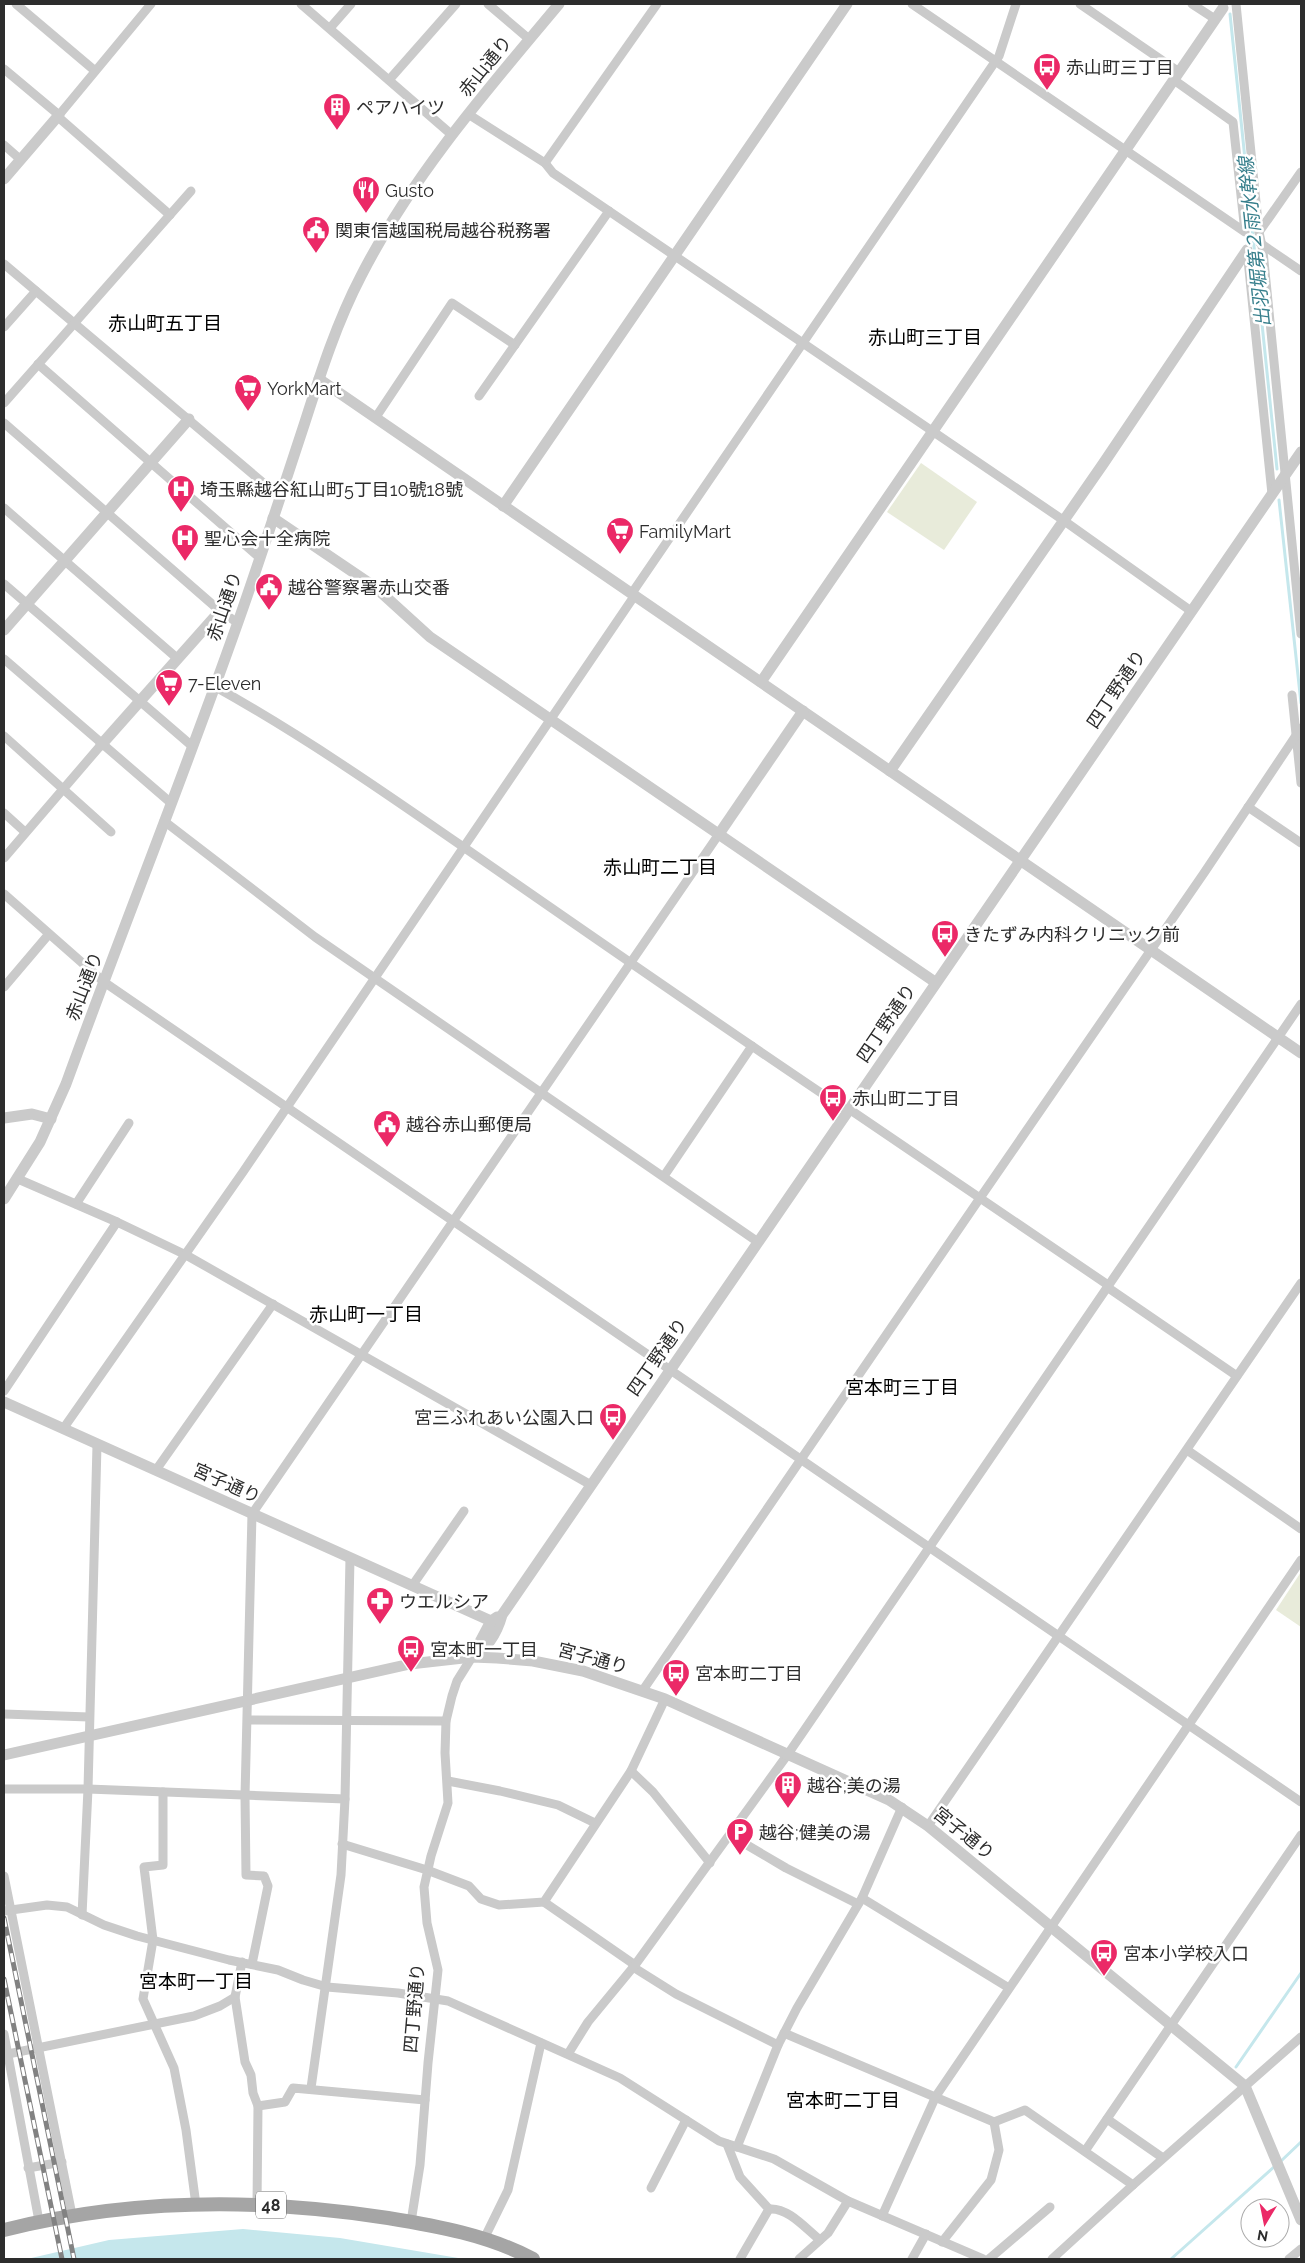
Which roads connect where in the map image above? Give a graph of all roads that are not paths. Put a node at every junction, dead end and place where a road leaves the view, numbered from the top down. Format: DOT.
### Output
graph roads {
  1 [pos="16,4"];
  2 [pos="151,4"];
  3 [pos="301,4"];
  4 [pos="350,4"];
  5 [pos="456,4"];
  6 [pos="488,4"];
  7 [pos="559,4"];
  8 [pos="657,4"];
  9 [pos="846,4"];
  10 [pos="912,4"];
  11 [pos="1016,4"];
  12 [pos="1080,4"];
  13 [pos="1192,4"];
  14 [pos="1236,4"];
  15 [pos="1224,5"];
  16 [pos="1215,19"];
  17 [pos="330,28"];
  18 [pos="529,39"];
  19 [pos="996,61"];
  20 [pos="4,69"];
  21 [pos="94,70"];
  22 [pos="1177,76"];
  23 [pos="389,80"];
  24 [pos="468,114"];
  25 [pos="58,115"];
  26 [pos="452,135"];
  27 [pos="4,145"];
  28 [pos="1126,152"];
  29 [pos="21,160"];
  30 [pos="545,163"];
  31 [pos="1301,172"];
  32 [pos="4,179"];
  33 [pos="191,191"];
  34 [pos="609,210"];
  35 [pos="170,215"];
  36 [pos="1259,232"];
  37 [pos="1260,243"];
  38 [pos="1247,250"];
  39 [pos="676,255"];
  40 [pos="4,264"];
  41 [pos="1301,271"];
  42 [pos="36,291"];
  43 [pos="74,322"];
  44 [pos="4,327"];
  45 [pos="803,344"];
  46 [pos="514,345"];
  47 [pos="38,364"];
  48 [pos="319,379"];
  49 [pos="479,396"];
  50 [pos="4,403"];
  51 [pos="376,417"];
  52 [pos="190,419"];
  53 [pos="4,423"];
  54 [pos="933,432"];
  55 [pos="1301,452"];
  56 [pos="150,463"];
  57 [pos="1285,475"];
  58 [pos="1272,494"];
  59 [pos="280,497"];
  60 [pos="503,506"];
  61 [pos="4,508"];
  62 [pos="106,512"];
  63 [pos="273,518"];
  64 [pos="1063,520"];
  65 [pos="260,558"];
  66 [pos="65,561"];
  67 [pos="4,584"];
  68 [pos="634,594"];
  69 [pos="26,604"];
  70 [pos="220,611"];
  71 [pos="1191,612"];
  72 [pos="238,623"];
  73 [pos="4,630"];
  74 [pos="1301,634"];
  75 [pos="4,659"];
  76 [pos="178,659"];
  77 [pos="761,682"];
  78 [pos="214,686"];
  79 [pos="1292,695"];
  80 [pos="140,700"];
  81 [pos="802,710"];
  82 [pos="552,719"];
  83 [pos="1299,731"];
  84 [pos="4,736"];
  85 [pos="101,745"];
  86 [pos="192,746"];
  87 [pos="890,771"];
  88 [pos="1301,783"];
  89 [pos="64,788"];
  90 [pos="171,803"];
  91 [pos="1248,807"];
  92 [pos="4,813"];
  93 [pos="164,821"];
  94 [pos="25,832"];
  95 [pos="111,832"];
  96 [pos="719,834"];
  97 [pos="1301,843"];
  98 [pos="464,848"];
  99 [pos="4,858"];
  100 [pos="1021,860"];
  101 [pos="4,894"];
  102 [pos="49,934"];
  103 [pos="1151,950"];
  104 [pos="630,963"];
  105 [pos="374,977"];
  106 [pos="104,982"];
  107 [pos="935,982"];
  108 [pos="4,987"];
  109 [pos="1301,1004"];
  110 [pos="1278,1037"];
  111 [pos="752,1046"];
  112 [pos="1301,1053"];
  113 [pos="541,1091"];
  114 [pos="287,1108"];
  115 [pos="849,1109"];
  116 [pos="4,1118"];
  117 [pos="51,1119"];
  118 [pos="129,1124"];
  119 [pos="664,1176"];
  120 [pos="18,1178"];
  121 [pos="980,1198"];
  122 [pos="4,1200"];
  123 [pos="76,1204"];
  124 [pos="452,1220"];
  125 [pos="117,1222"];
  126 [pos="758,1242"];
  127 [pos="186,1255"];
  128 [pos="1301,1283"];
  129 [pos="1108,1286"];
  130 [pos="273,1304"];
  131 [pos="360,1356"];
  132 [pos="668,1370"];
  133 [pos="1238,1376"];
  134 [pos="4,1391"];
  135 [pos="4,1402"];
  136 [pos="63,1429"];
  137 [pos="97,1445"];
  138 [pos="1187,1450"];
  139 [pos="801,1459"];
  140 [pos="156,1470"];
  141 [pos="591,1485"];
  142 [pos="464,1511"];
  143 [pos="252,1514"];
  144 [pos="1301,1529"];
  145 [pos="929,1548"];
  146 [pos="350,1558"];
  147 [pos="1301,1560"];
  148 [pos="412,1586"];
  149 [pos="502,1615"];
  150 [pos="491,1621"];
  151 [pos="1059,1636"];
  152 [pos="472,1657"];
  153 [pos="348,1676"];
  154 [pos="643,1690"];
  155 [pos="665,1698"];
  156 [pos="247,1700"];
  157 [pos="4,1714"];
  158 [pos="89,1717"];
  159 [pos="248,1720"];
  160 [pos="346,1720"];
  161 [pos="446,1721"];
  162 [pos="1188,1725"];
  163 [pos="89,1736"];
  164 [pos="788,1754"];
  165 [pos="4,1755"];
  166 [pos="631,1771"];
  167 [pos="448,1782"];
  168 [pos="4,1788"];
  169 [pos="88,1789"];
  170 [pos="163,1792"];
  171 [pos="245,1796"];
  172 [pos="345,1799"];
  173 [pos="1301,1802"];
  174 [pos="902,1807"];
  175 [pos="595,1823"];
  176 [pos="928,1826"];
  177 [pos="730,1835"];
  178 [pos="1301,1835"];
  179 [pos="342,1844"];
  180 [pos="710,1863"];
  181 [pos="427,1870"];
  182 [pos="4,1876"];
  183 [pos="860,1901"];
  184 [pos="544,1902"];
  185 [pos="7,1910"];
  186 [pos="82,1915"];
  187 [pos="1050,1927"];
  188 [pos="153,1940"];
  189 [pos="242,1962"];
  190 [pos="252,1964"];
  191 [pos="634,1966"];
  192 [pos="327,1987"];
  193 [pos="1009,1988"];
  194 [pos="235,1997"];
  195 [pos="435,1998"];
  196 [pos="154,2024"];
  197 [pos="1172,2026"];
  198 [pos="784,2033"];
  199 [pos="4,2034"];
  200 [pos="1301,2036"];
  201 [pos="541,2043"];
  202 [pos="778,2045"];
  203 [pos="39,2046"];
  204 [pos="8,2054"];
  205 [pos="568,2054"];
  206 [pos="1245,2086"];
  207 [pos="311,2088"];
  208 [pos="936,2096"];
  209 [pos="425,2100"];
  210 [pos="258,2106"];
  211 [pos="1107,2119"];
  212 [pos="686,2120"];
  213 [pos="994,2122"];
  214 [pos="727,2144"];
  215 [pos="737,2146"];
  216 [pos="1085,2151"];
  217 [pos="1163,2158"];
  218 [pos="62,2162"];
  219 [pos="28,2168"];
  220 [pos="1133,2185"];
  221 [pos="651,2188"];
  222 [pos="848,2201"];
  223 [pos="257,2204"];
  224 [pos="196,2205"];
  225 [pos="1050,2207"];
  226 [pos="769,2209"];
  227 [pos="72,2215"];
  228 [pos="882,2216"];
  229 [pos="1301,2220"];
  230 [pos="38,2221"];
  231 [pos="411,2222"];
  232 [pos="4,2230"];
  233 [pos="926,2234"];
  234 [pos="484,2239"];
  235 [pos="820,2240"];
  236 [pos="942,2242"];
  237 [pos="1301,2249"];
  238 [pos="533,2259"];
  239 [pos="740,2259"];
  240 [pos="799,2259"];
  241 [pos="912,2259"];
  242 [pos="983,2259"];
  243 [pos="989,2259"];
  244 [pos="1052,2259"];
  245 [pos="1289,2259"];
  1 -- 21 [label="street"];
  2 -- 21 [label="street"];
  3 -- 17 [label="street"];
  4 -- 17 [label="street"];
  5 -- 23 [label="street"];
  6 -- 18 [label="street"];
  7 -- 18 [label="street, 赤山通り"];
  8 -- 30 [label="street"];
  9 -- 39 [label="street"];
  10 -- 19 [label="street"];
  11 -- 19 [label="street"];
  12 -- 22 [label="street"];
  13 -- 16 [label="street"];
  14 -- 36 [label="street"];
  15 -- 16 [label="street"];
  16 -- 22 [label="street"];
  17 -- 23 [label="street"];
  18 -- 24 [label="street, 赤山通り"];
  19 -- 28 [label="street"];
  19 -- 45 [label="street"];
  20 -- 25 [label="street"];
  21 -- 25 [label="street"];
  22 -- 28 [label="street"];
  22 -- 28 [label="street"];
  23 -- 26 [label="street"];
  24 -- 26 [label="street, 赤山通り"];
  24 -- 30 [label="street"];
  25 -- 29 [label="street"];
  25 -- 35 [label="street"];
  26 -- 48 [label="street, 赤山通り"];
  27 -- 29 [label="street"];
  28 -- 54 [label="street"];
  29 -- 32 [label="street"];
  30 -- 34 [label="street"];
  31 -- 36 [label="street"];
  33 -- 35 [label="street"];
  34 -- 39 [label="street"];
  34 -- 46 [label="street"];
  35 -- 43 [label="street"];
  36 -- 37 [label="street"];
  37 -- 41 [label="street"];
  37 -- 57 [label="street"];
  38 -- 58 [label="street"];
  38 -- 64 [label="street"];
  39 -- 45 [label="street"];
  39 -- 60 [label="street"];
  40 -- 42 [label="street"];
  42 -- 43 [label="street"];
  42 -- 44 [label="street"];
  43 -- 47 [label="street"];
  43 -- 52 [label="street"];
  45 -- 54 [label="street"];
  45 -- 68 [label="street"];
  46 -- 49 [label="street"];
  46 -- 51 [label="street"];
  47 -- 50 [label="street"];
  47 -- 56 [label="street"];
  48 -- 51 [label="street"];
  48 -- 59 [label="street, 赤山通り"];
  51 -- 60 [label="street"];
  52 -- 56 [label="street"];
  52 -- 59 [label="street"];
  53 -- 62 [label="street"];
  54 -- 64 [label="street"];
  54 -- 77 [label="street"];
  55 -- 57 [label="street, 四丁野通り"];
  56 -- 62 [label="street"];
  56 -- 65 [label="street"];
  57 -- 58 [label="street, 四丁野通り"];
  57 -- 74 [label="street"];
  58 -- 71 [label="street, 四丁野通り"];
  59 -- 63 [label="street, 赤山通り"];
  60 -- 68 [label="street"];
  61 -- 66 [label="street"];
  62 -- 66 [label="street"];
  62 -- 70 [label="street"];
  63 -- 65 [label="street, 赤山通り"];
  63 -- 82 [label="street"];
  64 -- 71 [label="street"];
  64 -- 87 [label="street"];
  65 -- 72 [label="street, 赤山通り"];
  66 -- 69 [label="street"];
  66 -- 76 [label="street"];
  67 -- 69 [label="street"];
  68 -- 77 [label="street"];
  68 -- 82 [label="street"];
  69 -- 73 [label="street"];
  69 -- 80 [label="street"];
  70 -- 72 [label="street"];
  70 -- 76 [label="street"];
  71 -- 100 [label="street, 四丁野通り"];
  72 -- 78 [label="street, 赤山通り"];
  75 -- 85 [label="street"];
  76 -- 80 [label="street"];
  77 -- 81 [label="street"];
  78 -- 86 [label="street, 赤山通り"];
  78 -- 98 [label="street"];
  79 -- 83 [label="street"];
  80 -- 85 [label="street"];
  80 -- 86 [label="street"];
  81 -- 87 [label="street"];
  81 -- 96 [label="street"];
  82 -- 96 [label="street"];
  82 -- 98 [label="street"];
  83 -- 88 [label="street"];
  83 -- 91 [label="street"];
  84 -- 89 [label="street"];
  85 -- 89 [label="street"];
  85 -- 90 [label="street"];
  86 -- 90 [label="street, 赤山通り"];
  87 -- 100 [label="street"];
  89 -- 94 [label="street"];
  89 -- 95 [label="street"];
  90 -- 93 [label="street, 赤山通り"];
  91 -- 97 [label="street"];
  91 -- 103 [label="street"];
  92 -- 94 [label="street"];
  93 -- 105 [label="street"];
  93 -- 106 [label="street, 赤山通り"];
  94 -- 99 [label="street"];
  96 -- 104 [label="street"];
  96 -- 107 [label="street"];
  98 -- 104 [label="street"];
  98 -- 105 [label="street"];
  100 -- 103 [label="street"];
  100 -- 107 [label="street, 四丁野通り"];
  101 -- 102 [label="street"];
  102 -- 106 [label="street"];
  102 -- 108 [label="street"];
  103 -- 110 [label="street"];
  103 -- 121 [label="street"];
  104 -- 111 [label="street"];
  104 -- 113 [label="street"];
  105 -- 113 [label="street"];
  105 -- 114 [label="street"];
  106 -- 114 [label="street"];
  106 -- 117 [label="street, 赤山通り"];
  107 -- 115 [label="street, 四丁野通り"];
  109 -- 110 [label="street"];
  110 -- 112 [label="street"];
  110 -- 129 [label="street"];
  111 -- 115 [label="street"];
  111 -- 119 [label="street"];
  113 -- 119 [label="street"];
  113 -- 124 [label="street"];
  114 -- 124 [label="street"];
  114 -- 127 [label="street"];
  115 -- 121 [label="street"];
  115 -- 126 [label="street, 四丁野通り"];
  116 -- 117 [label="street"];
  117 -- 120 [label="street, 赤山通り"];
  118 -- 123 [label="street"];
  119 -- 126 [label="street"];
  120 -- 122 [label="street, 赤山通り"];
  120 -- 123 [label="street"];
  121 -- 129 [label="street"];
  121 -- 139 [label="street"];
  123 -- 125 [label="street"];
  124 -- 131 [label="street"];
  124 -- 132 [label="street"];
  125 -- 127 [label="street"];
  125 -- 134 [label="street"];
  126 -- 132 [label="street, 四丁野通り"];
  127 -- 130 [label="street"];
  127 -- 136 [label="street"];
  128 -- 133 [label="street"];
  129 -- 133 [label="street"];
  129 -- 145 [label="street"];
  130 -- 131 [label="street"];
  130 -- 140 [label="street"];
  131 -- 141 [label="street"];
  131 -- 143 [label="street"];
  132 -- 139 [label="street"];
  132 -- 141 [label="street, 四丁野通り"];
  133 -- 138 [label="street"];
  135 -- 136 [label="street, 宮子通り"];
  136 -- 137 [label="street, 宮子通り"];
  137 -- 140 [label="street, 宮子通り"];
  137 -- 158 [label="street"];
  138 -- 144 [label="street"];
  138 -- 151 [label="street"];
  139 -- 145 [label="street"];
  139 -- 154 [label="street"];
  140 -- 143 [label="street, 宮子通り"];
  141 -- 149 [label="street, 四丁野通り"];
  142 -- 148 [label="street"];
  143 -- 146 [label="street, 宮子通り"];
  143 -- 156 [label="street"];
  145 -- 151 [label="street"];
  145 -- 164 [label="street"];
  146 -- 148 [label="street, 宮子通り"];
  146 -- 153 [label="street"];
  147 -- 162 [label="street"];
  148 -- 150 [label="street, 宮子通り"];
  149 -- 150 [label="street, 四丁野通り"];
  149 -- 152 [label="street, 四丁野通り"];
  150 -- 152 [label="street, 四丁野通り"];
  151 -- 162 [label="street"];
  151 -- 176 [label="street"];
  152 -- 153 [label="street, 宮子通り"];
  152 -- 154 [label="street, 宮子通り"];
  152 -- 161 [label="street, 四丁野通り"];
  153 -- 156 [label="street, 宮子通り"];
  153 -- 160 [label="street"];
  154 -- 155 [label="street, 宮子通り"];
  155 -- 164 [label="street, 宮子通り"];
  155 -- 166 [label="street"];
  156 -- 159 [label="street"];
  156 -- 163 [label="street, 宮子通り"];
  157 -- 158 [label="street"];
  158 -- 163 [label="street"];
  159 -- 160 [label="street"];
  159 -- 171 [label="street"];
  160 -- 161 [label="street"];
  160 -- 172 [label="street"];
  161 -- 167 [label="street, 四丁野通り"];
  162 -- 173 [label="street"];
  162 -- 187 [label="street"];
  163 -- 165 [label="street, 宮子通り"];
  163 -- 169 [label="street"];
  164 -- 174 [label="street, 宮子通り"];
  164 -- 177 [label="street"];
  166 -- 175 [label="street"];
  166 -- 180 [label="street"];
  167 -- 175 [label="street"];
  167 -- 181 [label="street, 四丁野通り"];
  168 -- 169 [label="street"];
  169 -- 170 [label="street"];
  169 -- 186 [label="street"];
  170 -- 171 [label="street"];
  170 -- 188 [label="street"];
  171 -- 172 [label="street"];
  171 -- 190 [label="street"];
  172 -- 179 [label="street"];
  174 -- 176 [label="street, 宮子通り"];
  174 -- 183 [label="street"];
  175 -- 184 [label="street"];
  176 -- 187 [label="street, 宮子通り"];
  177 -- 180 [label="street"];
  177 -- 183 [label="street"];
  178 -- 197 [label="street"];
  179 -- 181 [label="street"];
  179 -- 192 [label="street"];
  180 -- 191 [label="street"];
  181 -- 184 [label="street"];
  181 -- 195 [label="street, 四丁野通り"];
  182 -- 185 [label="street"];
  183 -- 193 [label="street"];
  183 -- 198 [label="street"];
  184 -- 191 [label="street"];
  185 -- 186 [label="street"];
  185 -- 203 [label="street"];
  186 -- 188 [label="street"];
  187 -- 193 [label="street"];
  187 -- 197 [label="street, 宮子通り"];
  188 -- 189 [label="street"];
  188 -- 196 [label="street"];
  189 -- 190 [label="street"];
  189 -- 194 [label="street"];
  190 -- 192 [label="street"];
  191 -- 202 [label="street"];
  191 -- 205 [label="street"];
  192 -- 195 [label="street"];
  192 -- 207 [label="street"];
  193 -- 208 [label="street"];
  194 -- 196 [label="street"];
  194 -- 210 [label="street"];
  195 -- 201 [label="street"];
  195 -- 209 [label="street, 四丁野通り"];
  196 -- 203 [label="street"];
  196 -- 224 [label="street"];
  197 -- 206 [label="street, 宮子通り"];
  197 -- 211 [label="street"];
  198 -- 202 [label="street"];
  198 -- 208 [label="street"];
  199 -- 204 [label="street"];
  200 -- 206 [label="street"];
  201 -- 205 [label="street"];
  201 -- 234 [label="street"];
  202 -- 215 [label="street"];
  203 -- 204 [label="street"];
  203 -- 218 [label="street"];
  204 -- 219 [label="street"];
  205 -- 212 [label="street"];
  206 -- 217 [label="street"];
  206 -- 229 [label="street, 宮子通り"];
  207 -- 209 [label="street"];
  207 -- 210 [label="street"];
  208 -- 213 [label="street"];
  208 -- 228 [label="street"];
  209 -- 231 [label="street, 四丁野通り"];
  210 -- 223 [label="street"];
  211 -- 216 [label="street"];
  211 -- 217 [label="street"];
  212 -- 214 [label="street"];
  212 -- 221 [label="street"];
  213 -- 216 [label="street"];
  213 -- 236 [label="street"];
  214 -- 215 [label="street"];
  214 -- 226 [label="street"];
  215 -- 222 [label="street"];
  216 -- 220 [label="street"];
  217 -- 220 [label="street"];
  218 -- 219 [label="street"];
  218 -- 227 [label="street"];
  219 -- 230 [label="street"];
  220 -- 244 [label="street"];
  222 -- 228 [label="street"];
  222 -- 235 [label="street"];
  223 -- 224 [label="main road, 48"];
  223 -- 231 [label="main road, 48"];
  224 -- 227 [label="main road, 48"];
  225 -- 243 [label="street"];
  226 -- 235 [label="street"];
  226 -- 239 [label="street"];
  227 -- 230 [label="main road, 48"];
  228 -- 233 [label="street"];
  230 -- 232 [label="main road, 48"];
  231 -- 234 [label="main road, 48"];
  233 -- 236 [label="street"];
  233 -- 241 [label="street"];
  234 -- 238 [label="main road, 48"];
  235 -- 240 [label="street"];
  236 -- 242 [label="street"];
  237 -- 245 [label="street"];
}
